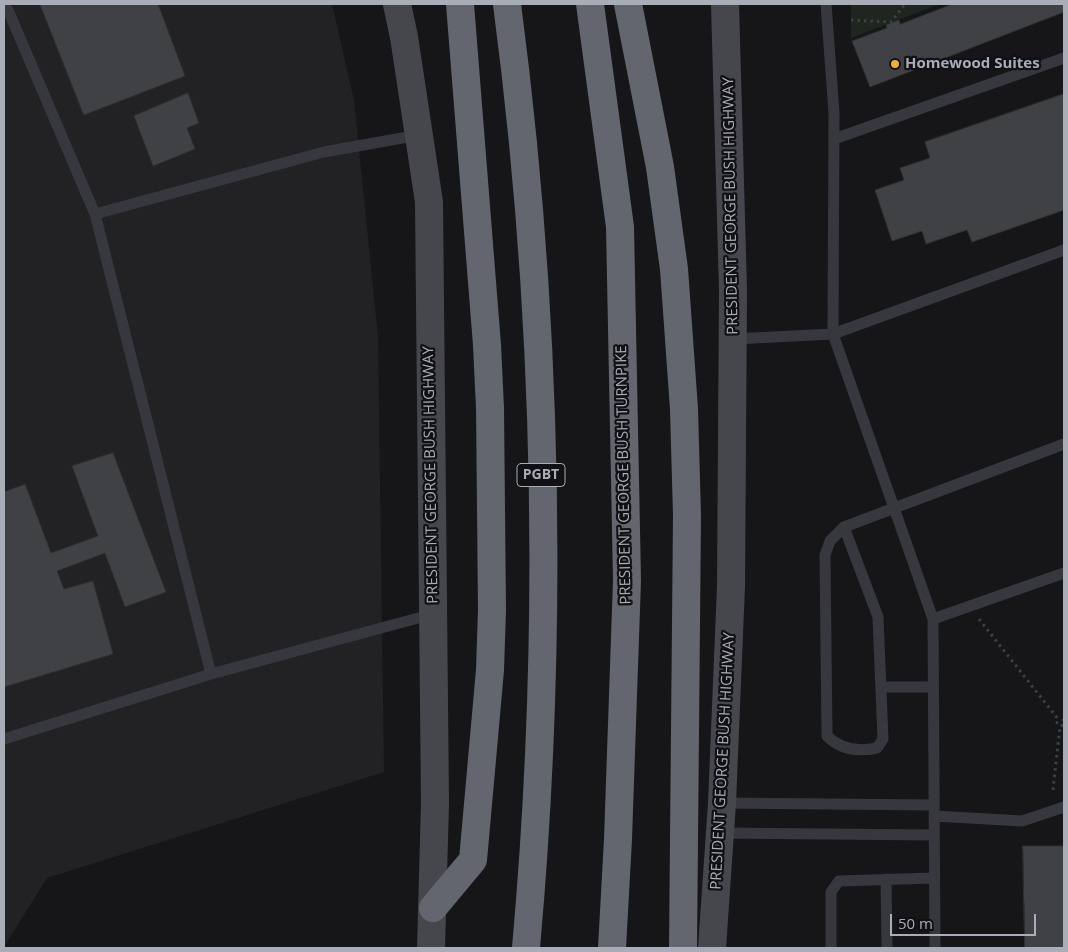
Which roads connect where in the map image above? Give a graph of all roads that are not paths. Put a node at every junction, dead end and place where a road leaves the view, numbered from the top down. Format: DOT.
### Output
graph roads {
  1 [pos="396,4"];
  2 [pos="460,4"];
  3 [pos="507,4"];
  4 [pos="590,4"];
  5 [pos="628,4"];
  6 [pos="725,4"];
  7 [pos="826,4"];
  8 [pos="4,11"];
  9 [pos="1064,58"];
  10 [pos="419,135"];
  11 [pos="834,140"];
  12 [pos="95,214"];
  13 [pos="1064,250"];
  14 [pos="833,334"];
  15 [pos="733,339"];
  16 [pos="1064,444"];
  17 [pos="894,508"];
  18 [pos="844,527"];
  19 [pos="1064,573"];
  20 [pos="433,614"];
  21 [pos="933,619"];
  22 [pos="211,674"];
  23 [pos="881,687"];
  24 [pos="933,687"];
  25 [pos="4,739"];
  26 [pos="722,803"];
  27 [pos="1064,807"];
  28 [pos="934,810"];
  29 [pos="720,833"];
  30 [pos="934,835"];
  31 [pos="934,878"];
  32 [pos="886,879"];
  33 [pos="433,908"];
  34 [pos="431,948"];
  35 [pos="526,948"];
  36 [pos="612,948"];
  37 [pos="683,948"];
  38 [pos="712,948"];
  39 [pos="831,948"];
  40 [pos="887,948"];
  41 [pos="935,948"];
  1 -- 10 [label="main road, PRESIDENT GEORGE BUSH HIGHWAY"];
  2 -- 33 [label="highway"];
  3 -- 35 [label="highway, PGBT"];
  4 -- 36 [label="highway, PRESIDENT GEORGE BUSH TURNPIKE"];
  5 -- 37 [label="highway"];
  6 -- 15 [label="main road, PRESIDENT GEORGE BUSH HIGHWAY"];
  7 -- 11 [label="lane"];
  8 -- 12 [label="lane"];
  9 -- 11 [label="lane"];
  10 -- 12 [label="lane"];
  10 -- 20 [label="main road, PRESIDENT GEORGE BUSH HIGHWAY"];
  11 -- 14 [label="lane"];
  12 -- 22 [label="lane"];
  13 -- 14 [label="lane"];
  14 -- 15 [label="lane"];
  14 -- 17 [label="lane"];
  15 -- 26 [label="main road, PRESIDENT GEORGE BUSH HIGHWAY"];
  16 -- 17 [label="lane"];
  17 -- 18 [label="lane"];
  17 -- 21 [label="lane"];
  18 -- 23 [label="lane"];
  18 -- 23 [label="lane"];
  19 -- 21 [label="lane"];
  20 -- 22 [label="lane"];
  20 -- 33 [label="main road, PRESIDENT GEORGE BUSH HIGHWAY"];
  21 -- 24 [label="lane"];
  22 -- 25 [label="lane"];
  23 -- 24 [label="lane"];
  24 -- 28 [label="lane"];
  26 -- 28 [label="lane"];
  26 -- 29 [label="main road, PRESIDENT GEORGE BUSH HIGHWAY"];
  27 -- 28 [label="lane"];
  28 -- 30 [label="lane"];
  29 -- 30 [label="lane"];
  29 -- 38 [label="main road, PRESIDENT GEORGE BUSH HIGHWAY"];
  30 -- 31 [label="lane"];
  31 -- 32 [label="lane"];
  31 -- 41 [label="lane"];
  32 -- 39 [label="lane"];
  32 -- 40 [label="lane"];
  33 -- 34 [label="main road, PRESIDENT GEORGE BUSH HIGHWAY"];
}
